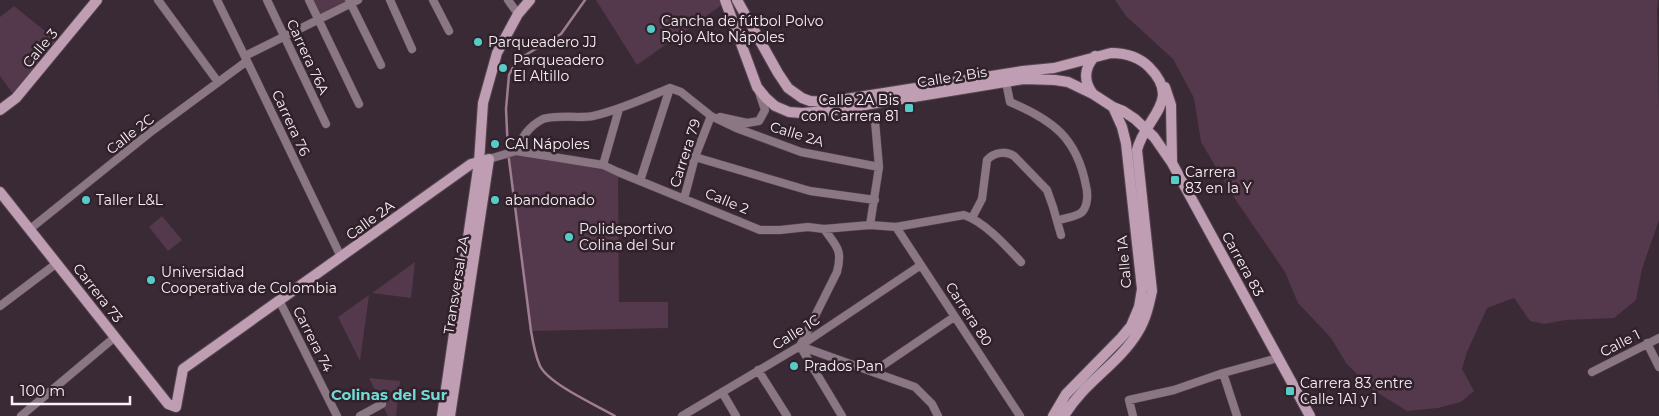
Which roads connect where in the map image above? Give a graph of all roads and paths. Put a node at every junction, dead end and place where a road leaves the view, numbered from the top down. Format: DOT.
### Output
graph roads {
  1 [pos="97,0"];
  2 [pos="158,0"];
  3 [pos="217,0"];
  4 [pos="267,0"];
  5 [pos="309,0"];
  6 [pos="390,0"];
  7 [pos="433,0"];
  8 [pos="508,0"];
  9 [pos="530,0"];
  10 [pos="725,0"];
  11 [pos="737,0"];
  12 [pos="353,1"];
  13 [pos="518,14"];
  14 [pos="318,19"];
  15 [pos="449,31"];
  16 [pos="284,36"];
  17 [pos="412,49"];
  18 [pos="1095,56"];
  19 [pos="246,58"];
  20 [pos="381,65"];
  21 [pos="218,82"];
  22 [pos="1006,82"];
  23 [pos="1162,82"];
  24 [pos="758,87"];
  25 [pos="670,88"];
  26 [pos="1093,94"];
  27 [pos="359,104"];
  28 [pos="1113,107"];
  29 [pos="619,108"];
  30 [pos="0,110"];
  31 [pos="711,116"];
  32 [pos="875,121"];
  33 [pos="326,124"];
  34 [pos="1146,130"];
  35 [pos="516,151"];
  36 [pos="695,157"];
  37 [pos="484,160"];
  38 [pos="1172,163"];
  39 [pos="603,165"];
  40 [pos="879,167"];
  41 [pos="640,181"];
  42 [pos="0,192"];
  43 [pos="684,199"];
  44 [pos="875,200"];
  45 [pos="972,218"];
  46 [pos="1057,221"];
  47 [pos="870,225"];
  48 [pos="896,226"];
  49 [pos="30,229"];
  50 [pos="824,229"];
  51 [pos="1061,235"];
  52 [pos="341,257"];
  53 [pos="1021,262"];
  54 [pos="57,263"];
  55 [pos="921,265"];
  56 [pos="279,300"];
  57 [pos="0,306"];
  58 [pos="954,316"];
  59 [pos="115,337"];
  60 [pos="1659,338"];
  61 [pos="1648,343"];
  62 [pos="800,346"];
  63 [pos="1278,358"];
  64 [pos="1659,367"];
  65 [pos="758,370"];
  66 [pos="872,372"];
  67 [pos="1592,372"];
  68 [pos="1223,373"];
  69 [pos="722,392"];
  70 [pos="382,404"];
  71 [pos="176,412"];
  72 [pos="684,415"];
  73 [pos="21,416"];
  74 [pos="337,416"];
  75 [pos="360,416"];
  76 [pos="442,416"];
  77 [pos="450,416"];
  78 [pos="736,416"];
  79 [pos="788,416"];
  80 [pos="842,416"];
  81 [pos="938,416"];
  82 [pos="1020,416"];
  83 [pos="1053,416"];
  84 [pos="1064,416"];
  85 [pos="1133,416"];
  86 [pos="1237,416"];
  87 [pos="1310,416"];
  1 -- 30 [label="street, Calle 3"];
  2 -- 21 [label="street"];
  3 -- 19 [label="street, Carrera 76"];
  4 -- 16 [label="street, Carrera 76A"];
  5 -- 14 [label="street"];
  6 -- 17 [label="street"];
  7 -- 15 [label="street"];
  8 -- 13 [label="street"];
  9 -- 13 [label="street"];
  10 -- 24 [label="street"];
  11 -- 18 [label="street, Calle 2 Bis"];
  12 -- 14 [label="street, Calle 2C"];
  12 -- 20 [label="street"];
  13 -- 37 [label="street"];
  14 -- 16 [label="street, Calle 2C"];
  14 -- 27 [label="street"];
  16 -- 19 [label="street, Calle 2C"];
  16 -- 33 [label="street, Carrera 76A"];
  18 -- 23 [label="street, Calle 2 Bis"];
  18 -- 26 [label="street"];
  19 -- 21 [label="street, Calle 2C"];
  19 -- 52 [label="street, Carrera 76"];
  21 -- 49 [label="street, Calle 2C"];
  22 -- 24 [label="street, Calle 2 Bis"];
  22 -- 26 [label="street, Calle 2 Bis"];
  22 -- 46 [label="street"];
  23 -- 34 [label="street, Calle 1A"];
  23 -- 38 [label="street"];
  24 -- 31 [label="street, Calle 2A"];
  25 -- 29 [label="street"];
  25 -- 31 [label="street, Calle 2A"];
  25 -- 41 [label="street"];
  26 -- 28 [label="street, Calle 2 Bis"];
  28 -- 34 [label="street, Calle 2 Bis"];
  28 -- 83 [label="street, Calle 1A"];
  29 -- 35 [label="street"];
  29 -- 39 [label="street"];
  31 -- 36 [label="street, Carrera 79"];
  31 -- 40 [label="street, Calle 2A"];
  32 -- 40 [label="street"];
  34 -- 38 [label="street, Carrera 83"];
  34 -- 84 [label="street, Calle 1A"];
  35 -- 37 [label="street, Calle 2"];
  35 -- 39 [label="street, Calle 2"];
  36 -- 43 [label="street, Carrera 79"];
  36 -- 44 [label="street"];
  37 -- 52 [label="street, Calle 2A"];
  37 -- 76 [label="street, Transversal 2A"];
  37 -- 77 [label="street, Transversal 2A"];
  38 -- 63 [label="street, Carrera 83"];
  39 -- 41 [label="street, Calle 2"];
  40 -- 44 [label="street"];
  41 -- 43 [label="street, Calle 2"];
  42 -- 49 [label="street, Carrera 73"];
  43 -- 50 [label="street, Calle 2"];
  44 -- 47 [label="street"];
  45 -- 46 [label="street"];
  45 -- 48 [label="street, Calle 2"];
  45 -- 53 [label="street"];
  46 -- 51 [label="street"];
  47 -- 48 [label="street, Calle 2"];
  47 -- 50 [label="street, Calle 2"];
  48 -- 55 [label="street, Carrera 80"];
  49 -- 54 [label="street, Carrera 73"];
  50 -- 62 [label="street"];
  52 -- 56 [label="street, Calle 2A"];
  54 -- 57 [label="street"];
  54 -- 59 [label="street, Carrera 73"];
  55 -- 58 [label="street, Carrera 80"];
  55 -- 62 [label="street, Calle 1C"];
  56 -- 71 [label="street, Calle 2A"];
  56 -- 74 [label="street, Carrera 74"];
  58 -- 66 [label="street"];
  58 -- 82 [label="street, Carrera 80"];
  59 -- 71 [label="street, Carrera 73"];
  59 -- 73 [label="street"];
  60 -- 61 [label="street, Calle 1"];
  61 -- 64 [label="street"];
  61 -- 67 [label="street, Calle 1"];
  62 -- 65 [label="street, Calle 1C"];
  62 -- 66 [label="street"];
  62 -- 80 [label="street"];
  63 -- 68 [label="street"];
  63 -- 87 [label="street, Carrera 83"];
  65 -- 69 [label="street, Calle 1C"];
  65 -- 79 [label="street"];
  66 -- 81 [label="street"];
  68 -- 85 [label="street"];
  68 -- 86 [label="street"];
  69 -- 72 [label="street, Calle 1C"];
  69 -- 78 [label="street"];
  70 -- 75 [label="street"];
}
